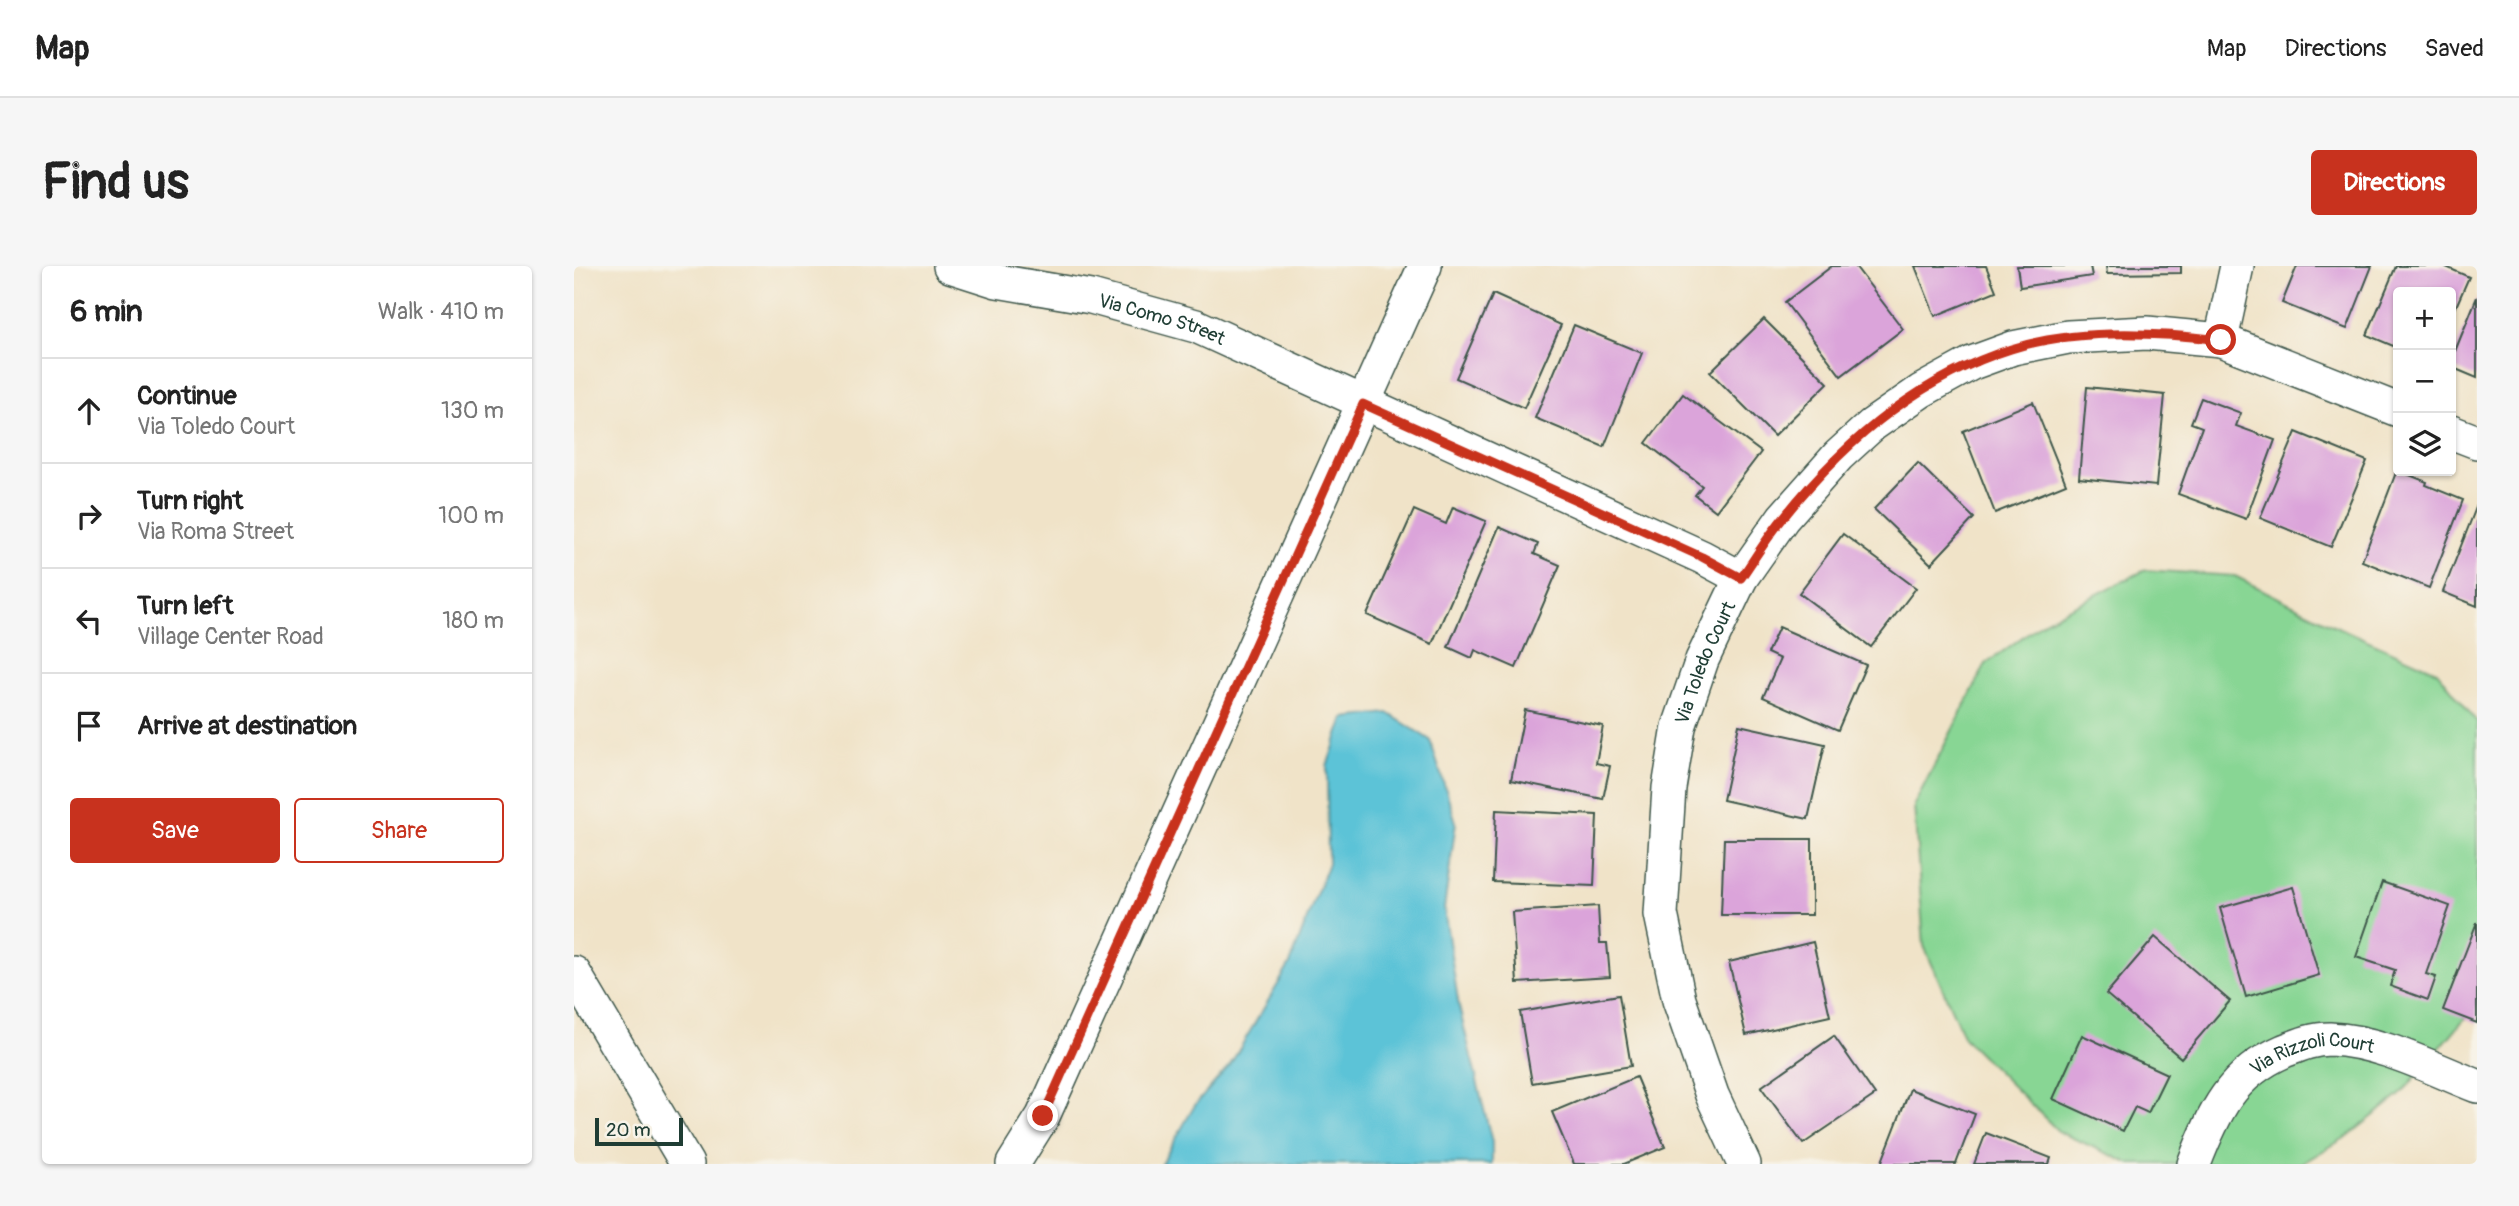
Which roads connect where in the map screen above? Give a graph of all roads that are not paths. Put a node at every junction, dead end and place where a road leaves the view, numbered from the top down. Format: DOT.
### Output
graph roads {
  1 [pos="950,266"];
  2 [pos="1425,266"];
  3 [pos="2237,266"];
  4 [pos="2221,340"];
  5 [pos="1363,404"];
  6 [pos="2393,408"];
  7 [pos="2456,434"];
  8 [pos="2477,442"];
  9 [pos="1741,578"];
  10 [pos="574,973"];
  11 [pos="2477,1086"];
  12 [pos="687,1164"];
  13 [pos="1013,1164"];
  14 [pos="1744,1164"];
  15 [pos="2194,1164"];
  1 -- 5 [label="street, Via Como Street"];
  2 -- 5 [label="street"];
  3 -- 4 [label="street"];
  4 -- 6 [label="street, Via Toledo Court"];
  4 -- 9 [label="street, Via Toledo Court"];
  5 -- 9 [label="street, Via Como Street"];
  5 -- 13 [label="street"];
  7 -- 8 [label="street"];
  9 -- 14 [label="street, Via Toledo Court"];
  10 -- 12 [label="street"];
  11 -- 15 [label="street, Via Rizzoli Court"];
}
